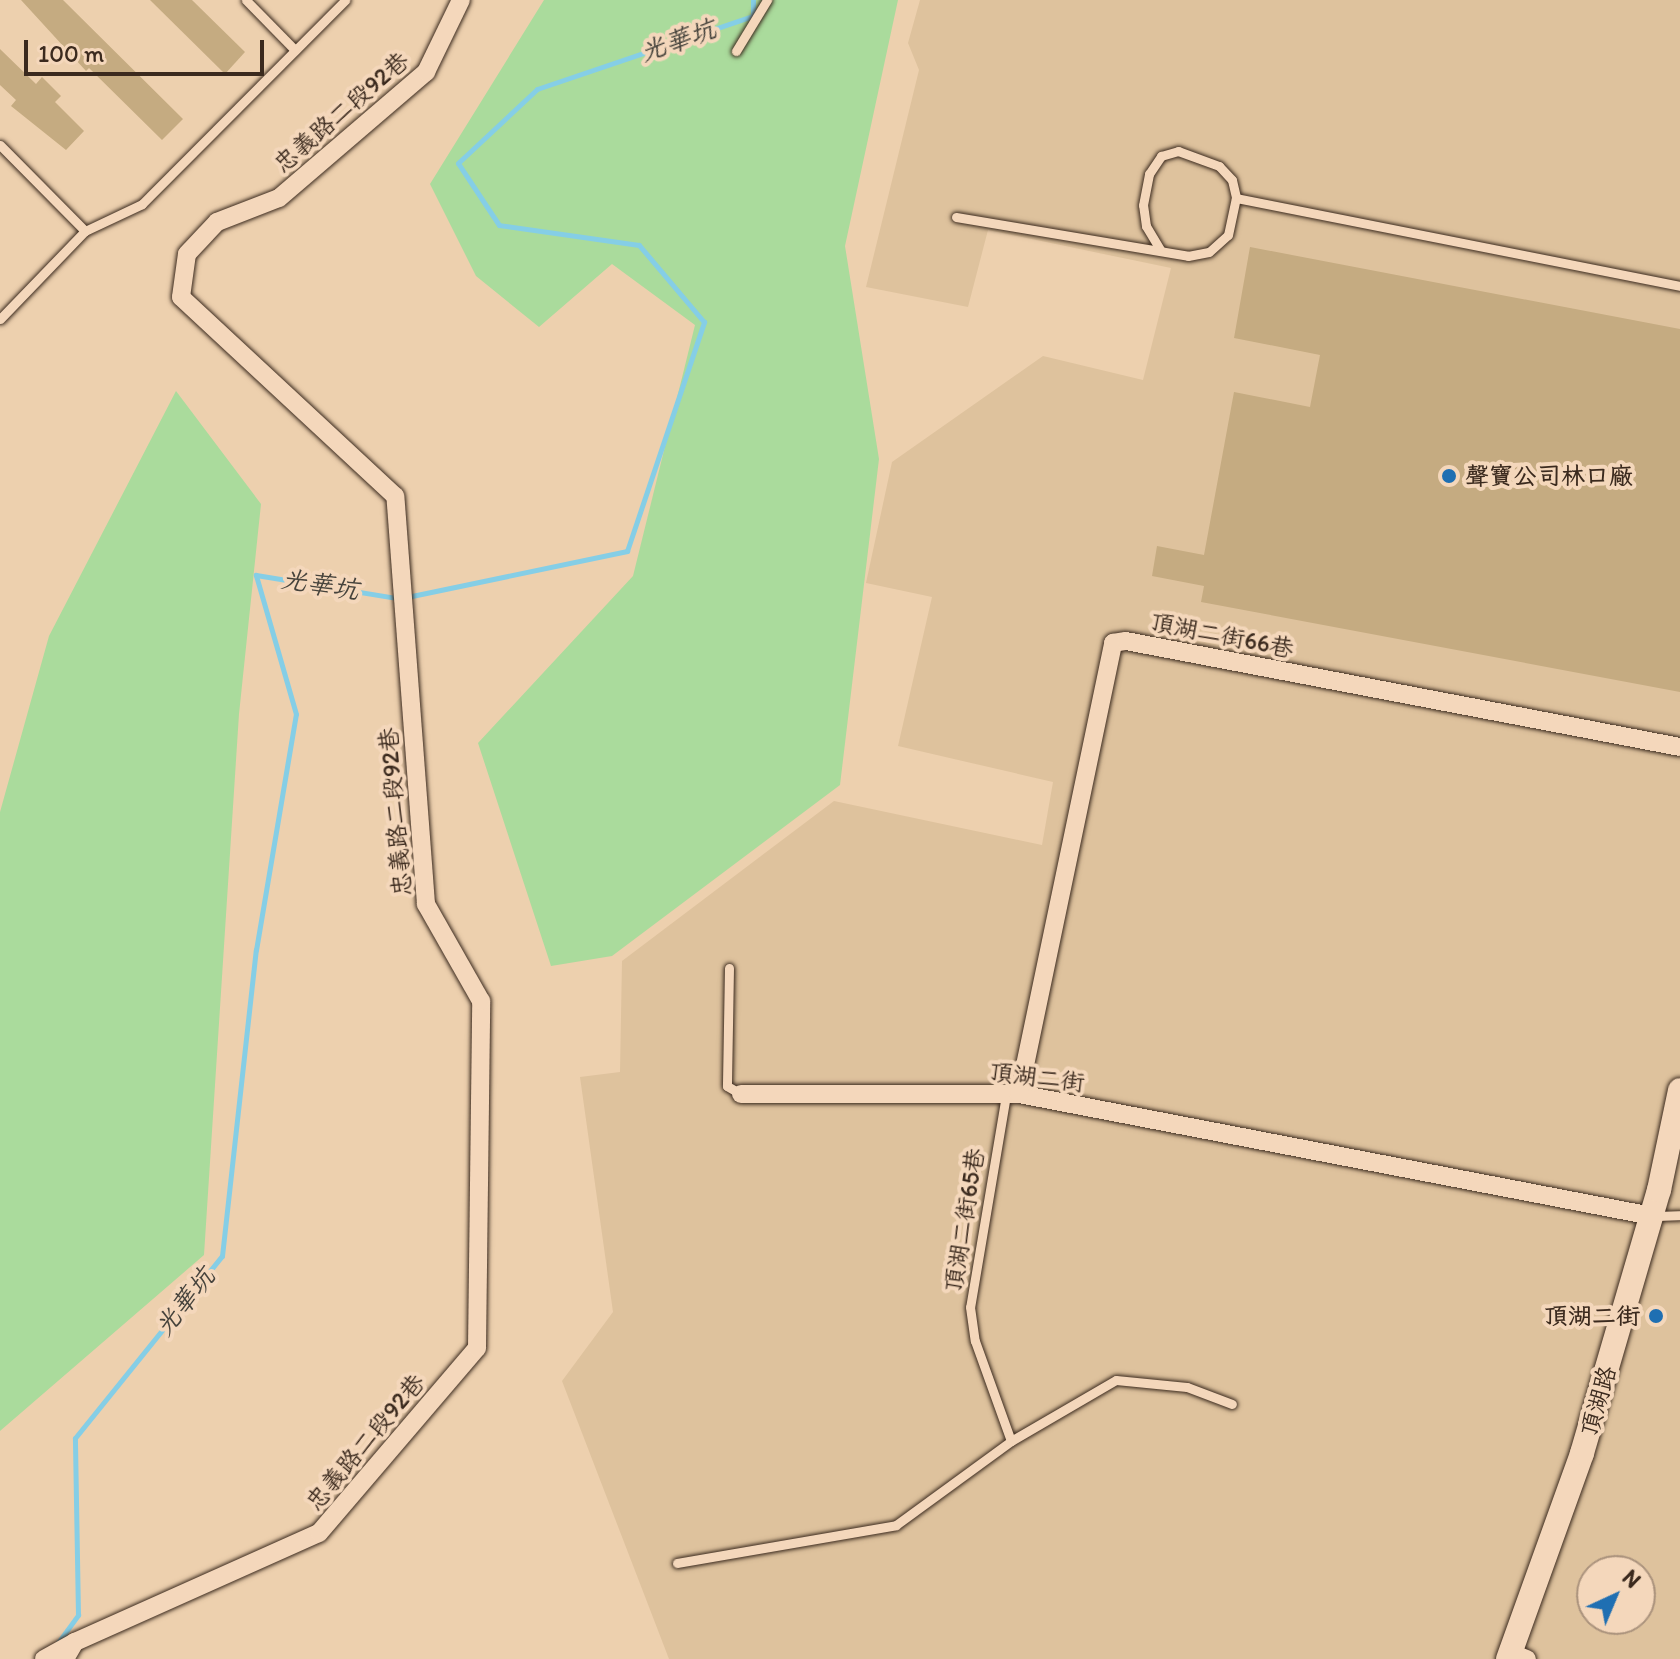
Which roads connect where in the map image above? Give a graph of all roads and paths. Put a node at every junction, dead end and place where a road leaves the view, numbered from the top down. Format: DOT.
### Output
graph roads {
  1 [pos="246,0"];
  2 [pos="345,0"];
  3 [pos="461,0"];
  4 [pos="767,0"];
  5 [pos="295,50"];
  6 [pos="736,51"];
  7 [pos="0,145"];
  8 [pos="1236,198"];
  9 [pos="956,217"];
  10 [pos="85,231"];
  11 [pos="1161,251"];
  12 [pos="1680,286"];
  13 [pos="0,319"];
  14 [pos="1680,747"];
  15 [pos="729,968"];
  16 [pos="1680,1090"];
  17 [pos="741,1094"];
  18 [pos="1012,1095"];
  19 [pos="1680,1215"];
  20 [pos="1652,1216"];
  21 [pos="1232,1404"];
  22 [pos="1011,1441"];
  23 [pos="677,1563"];
  24 [pos="75,1642"];
  25 [pos="1515,1657"];
  26 [pos="44,1659"];
  27 [pos="65,1659"];
  1 -- 5 [label="lane"];
  2 -- 5 [label="lane"];
  3 -- 24 [label="street, 忠義路二段92巷"];
  4 -- 6 [label="lane"];
  5 -- 10 [label="lane"];
  7 -- 10 [label="lane"];
  8 -- 11 [label="lane"];
  8 -- 11 [label="lane"];
  8 -- 12 [label="lane"];
  9 -- 11 [label="lane"];
  10 -- 13 [label="lane"];
  14 -- 18 [label="street, 頂湖二街66巷"];
  15 -- 17 [label="lane"];
  16 -- 20 [label="street, 頂湖路"];
  17 -- 18 [label="street, 頂湖二街"];
  18 -- 20 [label="street, 頂湖二街"];
  18 -- 22 [label="lane, 頂湖二街65巷"];
  19 -- 20 [label="lane"];
  20 -- 25 [label="street, 頂湖路"];
  21 -- 22 [label="lane"];
  22 -- 23 [label="lane"];
  24 -- 26 [label="street"];
  24 -- 27 [label="street"];
}
